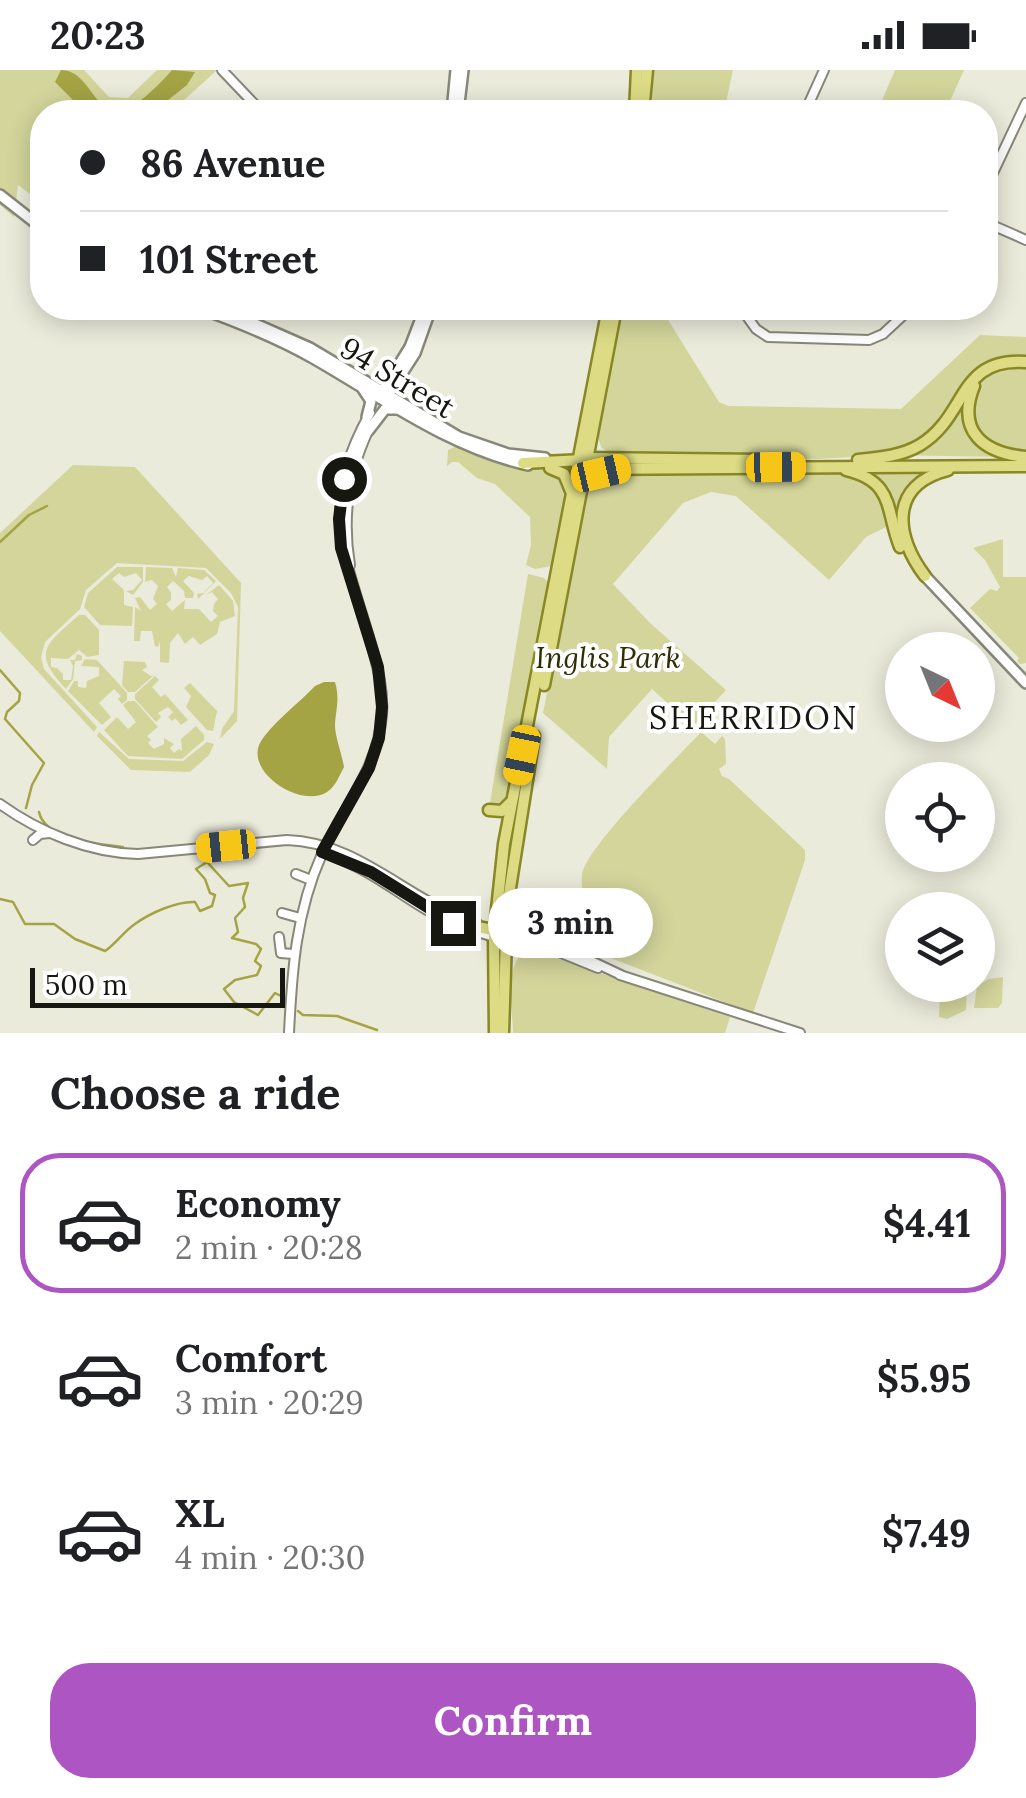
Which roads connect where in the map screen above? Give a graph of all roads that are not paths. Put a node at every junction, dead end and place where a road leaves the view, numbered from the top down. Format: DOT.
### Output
graph roads {
  1 [pos="222,70"];
  2 [pos="459,70"];
  3 [pos="637,70"];
  4 [pos="647,70"];
  5 [pos="824,70"];
  6 [pos="251,100"];
  7 [pos="456,100"];
  8 [pos="636,100"];
  9 [pos="644,100"];
  10 [pos="810,100"];
  11 [pos="1026,103"];
  12 [pos="998,162"];
  13 [pos="0,195"];
  14 [pos="30,219"];
  15 [pos="998,228"];
  16 [pos="1026,240"];
  17 [pos="230,320"];
  18 [pos="249,320"];
  19 [pos="425,320"];
  20 [pos="605,320"];
  21 [pos="614,320"];
  22 [pos="750,320"];
  23 [pos="898,320"];
  24 [pos="598,355"];
  25 [pos="1026,364"];
  26 [pos="399,371"];
  27 [pos="363,383"];
  28 [pos="384,395"];
  29 [pos="414,408"];
  30 [pos="401,410"];
  31 [pos="368,417"];
  32 [pos="596,424"];
  33 [pos="368,431"];
  34 [pos="583,432"];
  35 [pos="560,458"];
  36 [pos="682,458"];
  37 [pos="1026,461"];
  38 [pos="848,462"];
  39 [pos="523,463"];
  40 [pos="582,463"];
  41 [pos="623,464"];
  42 [pos="815,466"];
  43 [pos="1009,466"];
  44 [pos="550,468"];
  45 [pos="577,492"];
  46 [pos="570,556"];
  47 [pos="925,576"];
  48 [pos="352,580"];
  49 [pos="1026,683"];
  50 [pos="516,788"];
  51 [pos="0,804"];
  52 [pos="507,829"];
  53 [pos="333,832"];
  54 [pos="48,833"];
  55 [pos="33,840"];
  56 [pos="504,844"];
  57 [pos="323,850"];
  58 [pos="345,854"];
  59 [pos="296,874"];
  60 [pos="311,880"];
  61 [pos="502,904"];
  62 [pos="282,914"];
  63 [pos="300,918"];
  64 [pos="453,923"];
  65 [pos="478,928"];
  66 [pos="500,933"];
  67 [pos="279,937"];
  68 [pos="527,940"];
  69 [pos="557,944"];
  70 [pos="294,954"];
  71 [pos="498,962"];
  72 [pos="621,975"];
  73 [pos="502,1006"];
  74 [pos="289,1033"];
  75 [pos="495,1033"];
  76 [pos="502,1033"];
  77 [pos="800,1033"];
  1 -- 6 [label="street"];
  2 -- 7 [label="main road"];
  3 -- 8 [label="main road"];
  4 -- 9 [label="main road"];
  5 -- 10 [label="street"];
  11 -- 12 [label="street"];
  13 -- 14 [label="main road"];
  15 -- 16 [label="street"];
  17 -- 27 [label="main road, 94 Street"];
  18 -- 27 [label="main road, 94 Street"];
  19 -- 26 [label="main road"];
  20 -- 24 [label="main road"];
  21 -- 32 [label="main road"];
  22 -- 23 [label="street"];
  24 -- 34 [label="main road"];
  24 -- 40 [label="main road"];
  25 -- 37 [label="main road"];
  25 -- 38 [label="main road"];
  26 -- 27 [label="main road"];
  26 -- 28 [label="main road"];
  26 -- 29 [label="main road"];
  27 -- 28 [label="main road, 94 Street"];
  27 -- 31 [label="main road"];
  28 -- 29 [label="main road, 94 Street"];
  28 -- 30 [label="main road, 94 Street"];
  28 -- 31 [label="street"];
  28 -- 33 [label="street"];
  29 -- 35 [label="main road, 94 Street"];
  30 -- 33 [label="main road"];
  30 -- 39 [label="main road, 94 Street"];
  31 -- 48 [label="street"];
  32 -- 40 [label="main road"];
  32 -- 41 [label="main road"];
  33 -- 48 [label="street"];
  34 -- 35 [label="main road"];
  34 -- 40 [label="main road"];
  35 -- 40 [label="main road, 94 Street"];
  36 -- 38 [label="main road"];
  36 -- 40 [label="main road"];
  36 -- 41 [label="main road"];
  37 -- 38 [label="main road"];
  37 -- 43 [label="main road"];
  39 -- 40 [label="main road"];
  39 -- 44 [label="main road, 94 Street"];
  40 -- 41 [label="main road"];
  40 -- 44 [label="main road, 94 Street"];
  40 -- 45 [label="main road"];
  40 -- 46 [label="main road"];
  41 -- 42 [label="main road"];
  41 -- 45 [label="main road"];
  42 -- 43 [label="main road"];
  42 -- 47 [label="main road"];
  43 -- 47 [label="main road"];
  44 -- 45 [label="main road"];
  45 -- 46 [label="main road"];
  45 -- 50 [label="main road"];
  46 -- 61 [label="main road"];
  47 -- 49 [label="main road"];
  48 -- 53 [label="street"];
  50 -- 52 [label="main road"];
  50 -- 52 [label="main road"];
  51 -- 54 [label="street"];
  52 -- 56 [label="main road"];
  53 -- 57 [label="street"];
  53 -- 58 [label="street"];
  54 -- 55 [label="street"];
  54 -- 57 [label="street"];
  56 -- 61 [label="main road"];
  56 -- 66 [label="main road"];
  57 -- 58 [label="street"];
  57 -- 60 [label="street"];
  57 -- 64 [label="street"];
  58 -- 65 [label="street"];
  59 -- 60 [label="street"];
  60 -- 63 [label="street"];
  61 -- 65 [label="main road"];
  61 -- 66 [label="main road"];
  61 -- 68 [label="main road"];
  62 -- 63 [label="street"];
  63 -- 70 [label="street"];
  64 -- 65 [label="street"];
  64 -- 66 [label="main road"];
  65 -- 66 [label="street"];
  65 -- 71 [label="main road"];
  66 -- 68 [label="street"];
  66 -- 69 [label="main road"];
  66 -- 71 [label="main road"];
  66 -- 73 [label="main road"];
  67 -- 70 [label="street"];
  68 -- 69 [label="street"];
  68 -- 71 [label="main road"];
  68 -- 72 [label="street"];
  69 -- 72 [label="street"];
  70 -- 74 [label="street"];
  71 -- 73 [label="main road"];
  71 -- 75 [label="main road"];
  72 -- 77 [label="street"];
  73 -- 76 [label="main road"];
}
